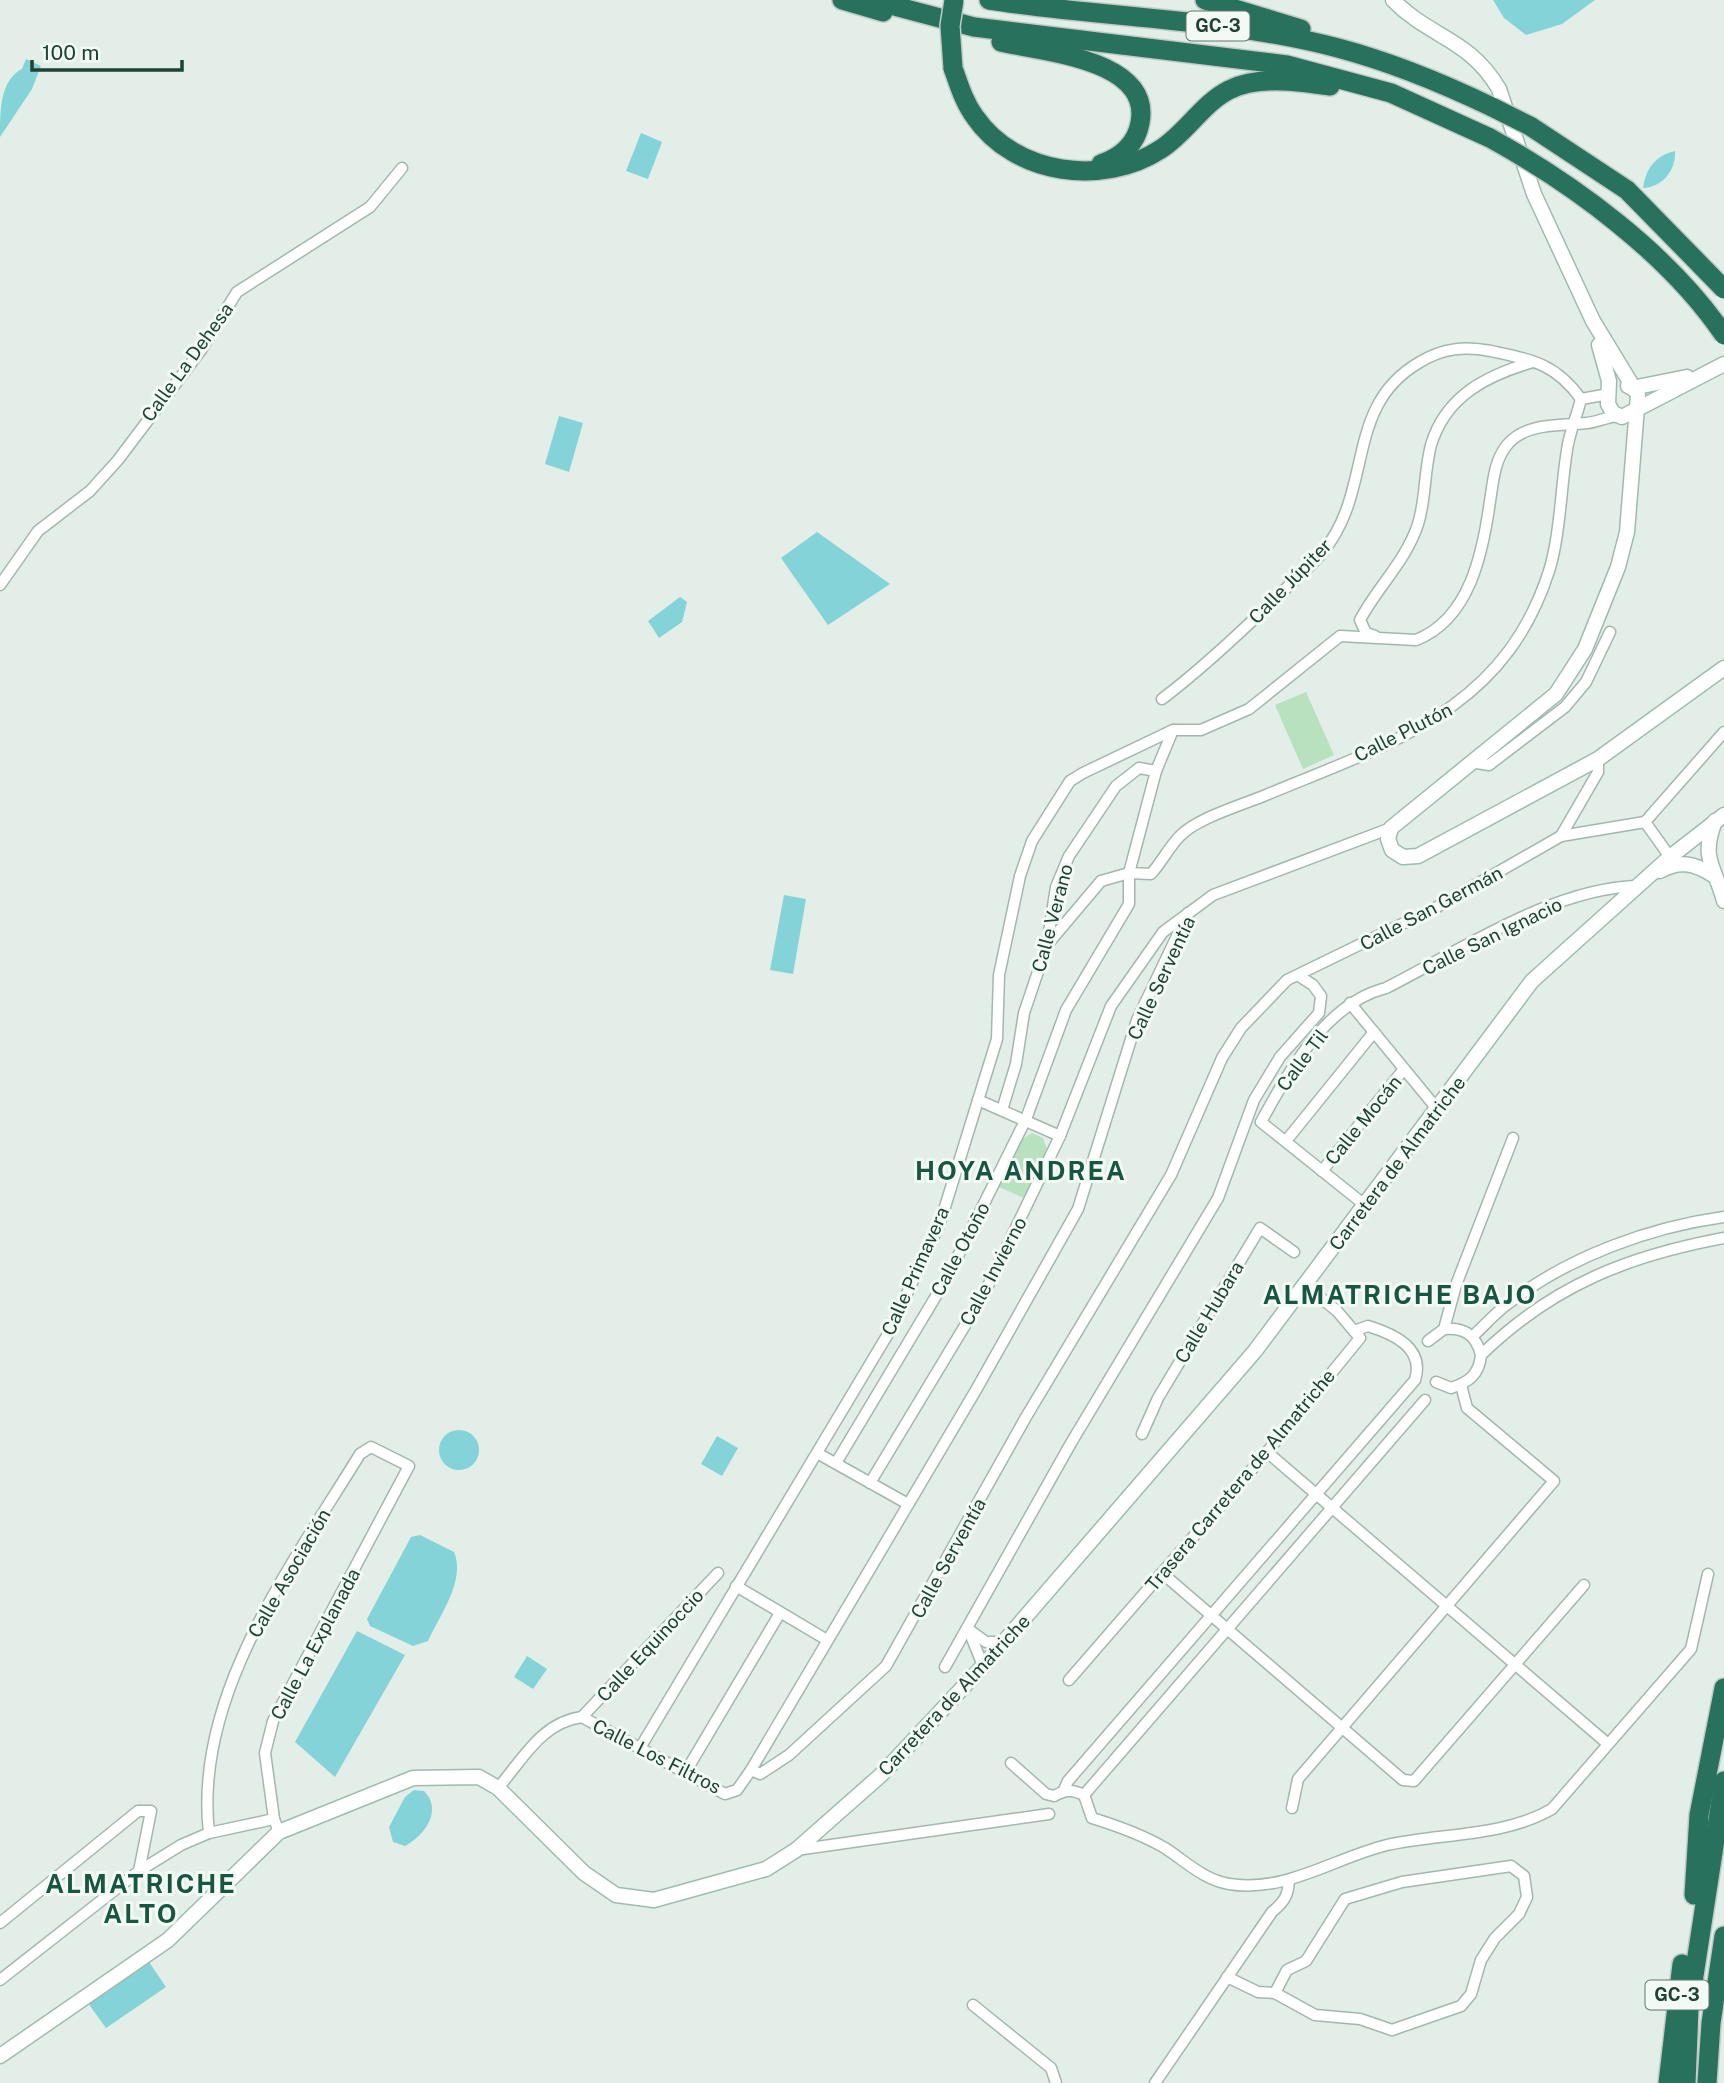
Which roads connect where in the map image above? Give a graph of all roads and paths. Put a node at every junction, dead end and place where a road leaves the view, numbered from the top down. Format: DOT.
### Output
graph roads {
  1 [pos="842,0"];
  2 [pos="872,0"];
  3 [pos="954,0"];
  4 [pos="989,0"];
  5 [pos="1205,0"];
  6 [pos="1393,0"];
  7 [pos="1441,79"];
  8 [pos="1423,113"];
  9 [pos="402,168"];
  10 [pos="1069,170"];
  11 [pos="1724,289"];
  12 [pos="1592,321"];
  13 [pos="1724,335"];
  14 [pos="1536,361"];
  15 [pos="1719,366"];
  16 [pos="1632,388"];
  17 [pos="1609,394"];
  18 [pos="1581,399"];
  19 [pos="1637,409"];
  20 [pos="1618,416"];
  21 [pos="1576,422"];
  22 [pos="1631,468"];
  23 [pos="0,586"];
  24 [pos="1610,632"];
  25 [pos="1380,638"];
  26 [pos="1724,668"];
  27 [pos="1162,699"];
  28 [pos="1173,730"];
  29 [pos="1724,732"];
  30 [pos="1598,759"];
  31 [pos="1471,762"];
  32 [pos="1156,771"];
  33 [pos="1724,809"];
  34 [pos="1719,818"];
  35 [pos="1645,822"];
  36 [pos="1391,828"];
  37 [pos="1561,836"];
  38 [pos="1670,857"];
  39 [pos="1129,873"];
  40 [pos="1713,875"];
  41 [pos="1644,882"];
  42 [pos="1724,901"];
  43 [pos="1188,913"];
  44 [pos="1047,945"];
  45 [pos="1299,976"];
  46 [pos="1350,1003"];
  47 [pos="1374,1032"];
  48 [pos="1404,1069"];
  49 [pos="978,1100"];
  50 [pos="1002,1110"];
  51 [pos="1438,1110"];
  52 [pos="1026,1119"];
  53 [pos="1060,1136"];
  54 [pos="1513,1138"];
  55 [pos="1286,1142"];
  56 [pos="1322,1171"];
  57 [pos="1366,1206"];
  58 [pos="1724,1217"];
  59 [pos="1724,1238"];
  60 [pos="1294,1252"];
  61 [pos="1305,1285"];
  62 [pos="1444,1329"];
  63 [pos="1354,1331"];
  64 [pos="1473,1336"];
  65 [pos="1428,1341"];
  66 [pos="1482,1355"];
  67 [pos="1436,1382"];
  68 [pos="1461,1385"];
  69 [pos="1425,1400"];
  70 [pos="1142,1434"];
  71 [pos="371,1447"];
  72 [pos="817,1452"];
  73 [pos="1267,1452"];
  74 [pos="836,1464"];
  75 [pos="870,1483"];
  76 [pos="1316,1493"];
  77 [pos="908,1504"];
  78 [pos="1332,1507"];
  79 [pos="718,1573"];
  80 [pos="1162,1573"];
  81 [pos="1708,1574"];
  82 [pos="1584,1585"];
  83 [pos="736,1586"];
  84 [pos="1447,1605"];
  85 [pos="780,1613"];
  86 [pos="1210,1616"];
  87 [pos="968,1629"];
  88 [pos="1227,1630"];
  89 [pos="827,1640"];
  90 [pos="1005,1642"];
  91 [pos="1515,1665"];
  92 [pos="983,1666"];
  93 [pos="946,1667"];
  94 [pos="1069,1680"];
  95 [pos="1724,1688"];
  96 [pos="582,1717"];
  97 [pos="1342,1727"];
  98 [pos="1608,1744"];
  99 [pos="640,1748"];
  100 [pos="1011,1763"];
  101 [pos="751,1770"];
  102 [pos="685,1773"];
  103 [pos="1724,1781"];
  104 [pos="498,1788"];
  105 [pos="1064,1790"];
  106 [pos="1084,1795"];
  107 [pos="1292,1808"];
  108 [pos="1049,1814"];
  109 [pos="1717,1821"];
  110 [pos="277,1826"];
  111 [pos="209,1833"];
  112 [pos="796,1850"];
  113 [pos="139,1871"];
  114 [pos="1289,1881"];
  115 [pos="1693,1907"];
  116 [pos="0,1923"];
  117 [pos="1724,1936"];
  118 [pos="1227,1977"];
  119 [pos="0,1980"];
  120 [pos="1275,1993"];
  121 [pos="973,2005"];
  122 [pos="1724,2007"];
  123 [pos="0,2056"];
  124 [pos="1056,2083"];
  125 [pos="1155,2083"];
  126 [pos="1668,2083"];
  127 [pos="1686,2083"];
  128 [pos="1707,2083"];
  129 [pos="1719,2083"];
  1 -- 10 [label="highway"];
  2 -- 8 [label="highway, GC-3"];
  3 -- 10 [label="highway, bridge"];
  4 -- 7 [label="highway, GC-3"];
  5 -- 7 [label="highway"];
  6 -- 12 [label="main road"];
  7 -- 11 [label="highway, bridge"];
  8 -- 10 [label="highway"];
  8 -- 13 [label="highway, bridge"];
  9 -- 23 [label="street, Calle La Dehesa"];
  12 -- 16 [label="main road"];
  12 -- 17 [label="main road"];
  14 -- 18 [label="street, Calle Júpiter"];
  14 -- 25 [label="street"];
  14 -- 27 [label="street, Calle Júpiter"];
  15 -- 16 [label="main road"];
  15 -- 19 [label="main road"];
  16 -- 17 [label="main road"];
  16 -- 19 [label="main road"];
  17 -- 18 [label="street"];
  17 -- 20 [label="main road"];
  18 -- 21 [label="street, Calle Plutón"];
  19 -- 20 [label="main road"];
  19 -- 22 [label="main road"];
  20 -- 21 [label="street"];
  20 -- 22 [label="main road"];
  21 -- 25 [label="street"];
  21 -- 39 [label="street, Calle Plutón"];
  22 -- 31 [label="main road"];
  24 -- 31 [label="street"];
  25 -- 28 [label="street"];
  26 -- 30 [label="main road"];
  28 -- 32 [label="street"];
  28 -- 49 [label="street, Calle Primavera"];
  29 -- 35 [label="street"];
  30 -- 36 [label="main road"];
  30 -- 37 [label="street"];
  31 -- 36 [label="main road"];
  32 -- 39 [label="street, Calle Otoño"];
  32 -- 44 [label="street, Calle Verano"];
  33 -- 34 [label="main road"];
  34 -- 38 [label="main road, Carretera de Almatriche"];
  34 -- 40 [label="main road"];
  35 -- 37 [label="street, Calle San Germán"];
  35 -- 38 [label="street"];
  36 -- 43 [label="street, Calle Serventía"];
  37 -- 45 [label="street, Calle San Germán"];
  38 -- 41 [label="main road, Carretera de Almatriche"];
  39 -- 44 [label="street"];
  39 -- 52 [label="street, Calle Otoño"];
  40 -- 41 [label="main road"];
  40 -- 42 [label="main road"];
  41 -- 46 [label="street, Calle San Ignacio"];
  41 -- 51 [label="main road, Carretera de Almatriche"];
  43 -- 53 [label="street, Calle Invierno"];
  43 -- 77 [label="street, Calle Serventía"];
  44 -- 50 [label="street, Calle Verano"];
  45 -- 87 [label="street"];
  45 -- 101 [label="street, Calle Serventía"];
  46 -- 47 [label="street"];
  46 -- 55 [label="street, Calle Til"];
  47 -- 48 [label="street"];
  47 -- 55 [label="street"];
  48 -- 51 [label="street"];
  48 -- 56 [label="street, Calle Mocán"];
  49 -- 50 [label="street"];
  49 -- 72 [label="street, Calle Primavera"];
  50 -- 52 [label="street"];
  51 -- 57 [label="main road, Carretera de Almatriche"];
  52 -- 53 [label="street"];
  52 -- 74 [label="street, Calle Otoño"];
  53 -- 75 [label="street, Calle Invierno"];
  54 -- 62 [label="street"];
  55 -- 56 [label="street"];
  56 -- 57 [label="street"];
  57 -- 61 [label="main road, Carretera de Almatriche"];
  58 -- 64 [label="street"];
  59 -- 66 [label="street"];
  60 -- 70 [label="street, Calle Hubara"];
  61 -- 63 [label="street"];
  61 -- 90 [label="main road, Carretera de Almatriche"];
  62 -- 64 [label="street"];
  62 -- 65 [label="street"];
  63 -- 73 [label="street, Trasera Carretera de Almatriche"];
  63 -- 76 [label="street"];
  64 -- 66 [label="street"];
  66 -- 68 [label="street"];
  67 -- 68 [label="street"];
  68 -- 84 [label="street"];
  69 -- 78 [label="street"];
  71 -- 110 [label="street, Calle La Explanada"];
  71 -- 111 [label="street, Calle Asociación"];
  72 -- 74 [label="street"];
  72 -- 83 [label="street, Calle Primavera"];
  73 -- 76 [label="street"];
  73 -- 80 [label="street, Trasera Carretera de Almatriche"];
  74 -- 75 [label="street"];
  75 -- 77 [label="street"];
  76 -- 78 [label="street"];
  76 -- 86 [label="street"];
  77 -- 89 [label="street, Calle Serventía"];
  78 -- 84 [label="street"];
  78 -- 88 [label="street"];
  79 -- 96 [label="street, Calle Equinoccio"];
  80 -- 86 [label="street"];
  80 -- 94 [label="street, Trasera Carretera de Almatriche"];
  81 -- 98 [label="street"];
  82 -- 91 [label="street"];
  83 -- 85 [label="street"];
  83 -- 99 [label="street, Calle Primavera"];
  84 -- 91 [label="street"];
  84 -- 97 [label="street"];
  85 -- 89 [label="street"];
  85 -- 102 [label="street"];
  86 -- 88 [label="street"];
  86 -- 105 [label="street"];
  87 -- 90 [label="street"];
  87 -- 92 [label="street"];
  87 -- 93 [label="street"];
  88 -- 97 [label="street"];
  88 -- 106 [label="street"];
  89 -- 101 [label="street, Calle Serventía"];
  90 -- 92 [label="main road, Carretera de Almatriche"];
  91 -- 97 [label="street"];
  91 -- 98 [label="street"];
  92 -- 112 [label="main road, Carretera de Almatriche"];
  95 -- 115 [label="highway"];
  96 -- 99 [label="street, Calle Los Filtros"];
  96 -- 104 [label="street, Calle Los Filtros"];
  97 -- 107 [label="street"];
  98 -- 114 [label="street"];
  99 -- 102 [label="street, Calle Los Filtros"];
  100 -- 105 [label="street"];
  101 -- 102 [label="street, Calle Los Filtros"];
  103 -- 109 [label="highway, GC-3"];
  104 -- 110 [label="main road, Carretera de Almatriche"];
  104 -- 112 [label="main road, Carretera de Almatriche"];
  105 -- 106 [label="street"];
  106 -- 114 [label="street"];
  108 -- 112 [label="street"];
  109 -- 115 [label="highway, GC-3"];
  109 -- 127 [label="highway"];
  110 -- 111 [label="street"];
  110 -- 123 [label="main road, Carretera de Almatriche"];
  111 -- 113 [label="street"];
  113 -- 116 [label="street"];
  113 -- 119 [label="street"];
  114 -- 118 [label="street"];
  115 -- 126 [label="highway, GC-3"];
  117 -- 128 [label="highway, GC-3"];
  118 -- 120 [label="street"];
  118 -- 125 [label="street"];
  120 -- 120 [label="street"];
  121 -- 124 [label="street"];
  122 -- 129 [label="highway"];
}
